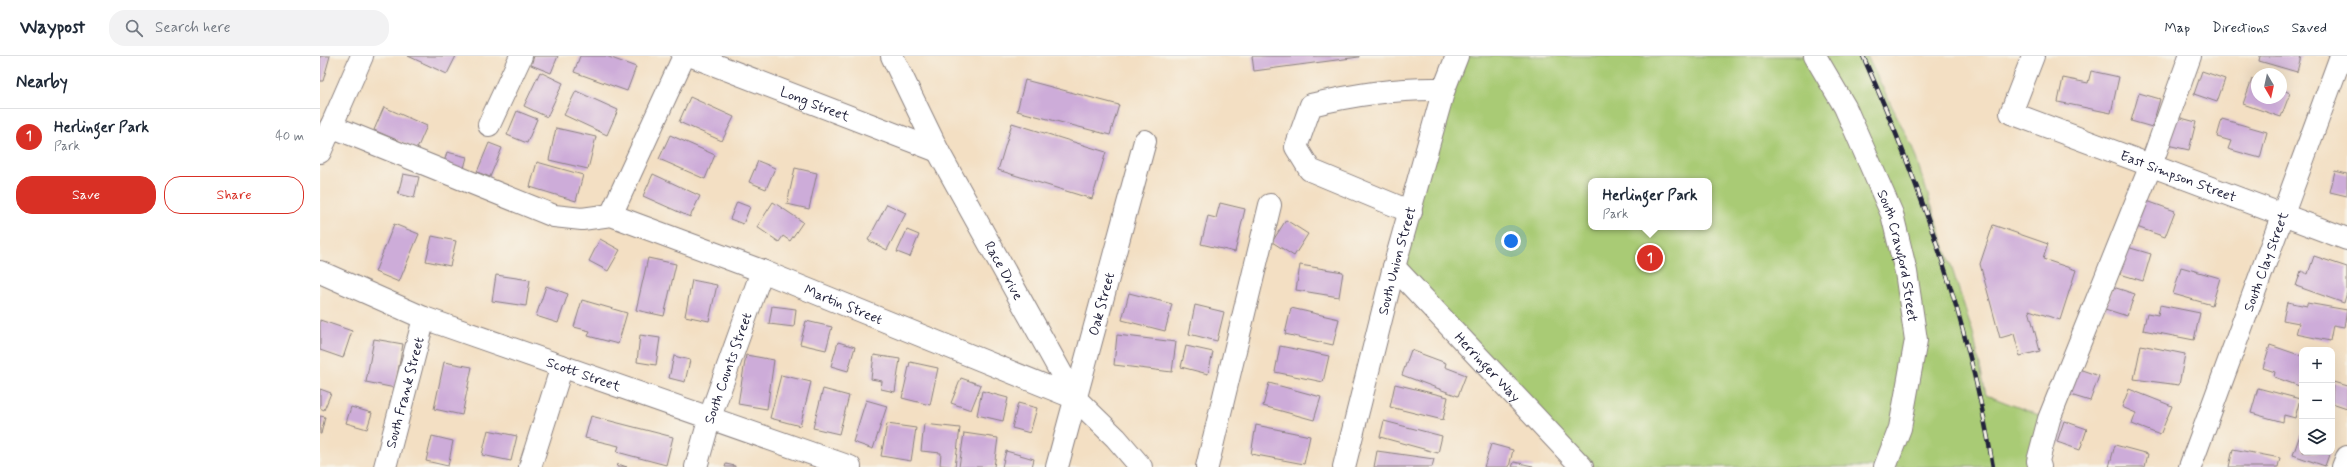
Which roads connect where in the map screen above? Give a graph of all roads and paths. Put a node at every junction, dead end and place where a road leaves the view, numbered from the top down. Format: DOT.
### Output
graph roads {
  1 [pos="362,56"];
  2 [pos="521,56"];
  3 [pos="684,56"];
  4 [pos="692,56"];
  5 [pos="892,56"];
  6 [pos="1457,56"];
  7 [pos="1815,56"];
  8 [pos="2033,56"];
  9 [pos="2190,56"];
  10 [pos="2341,56"];
  11 [pos="1444,89"];
  12 [pos="489,125"];
  13 [pos="331,126"];
  14 [pos="1145,140"];
  15 [pos="938,151"];
  16 [pos="320,152"];
  17 [pos="2151,165"];
  18 [pos="1270,205"];
  19 [pos="1411,212"];
  20 [pos="611,215"];
  21 [pos="2284,216"];
  22 [pos="2347,239"];
  23 [pos="1394,267"];
  24 [pos="762,271"];
  25 [pos="320,272"];
  26 [pos="424,318"];
  27 [pos="562,366"];
  28 [pos="1075,398"];
  29 [pos="710,417"];
  30 [pos="2347,457"];
  31 [pos="385,467"];
  32 [pos="530,467"];
  33 [pos="696,467"];
  34 [pos="850,467"];
  35 [pos="1057,467"];
  36 [pos="1141,467"];
  37 [pos="1207,467"];
  38 [pos="1344,467"];
  39 [pos="1582,467"];
  40 [pos="1885,467"];
  41 [pos="2040,467"];
  42 [pos="2190,467"];
  43 [pos="2343,467"];
  1 -- 13 [label="street"];
  2 -- 12 [label="street"];
  3 -- 20 [label="street"];
  4 -- 15 [label="street, Long Street"];
  5 -- 15 [label="street, Race Drive"];
  6 -- 11 [label="street, South Union Street"];
  7 -- 40 [label="street, South Crawford Street"];
  8 -- 17 [label="street, East Simpson Street"];
  9 -- 17 [label="street"];
  10 -- 21 [label="street, South Clay Street"];
  11 -- 19 [label="street, South Union Street"];
  11 -- 19 [label="street"];
  13 -- 16 [label="street"];
  13 -- 20 [label="street"];
  14 -- 28 [label="street, Oak Street"];
  15 -- 28 [label="street, Race Drive"];
  17 -- 21 [label="street, East Simpson Street"];
  17 -- 41 [label="street"];
  18 -- 37 [label="street"];
  19 -- 23 [label="street, South Union Street"];
  20 -- 24 [label="street, Martin Street"];
  21 -- 22 [label="street, East Simpson Street"];
  21 -- 42 [label="street, South Clay Street"];
  23 -- 38 [label="street, South Union Street"];
  23 -- 39 [label="street, Herringer Way"];
  24 -- 28 [label="street, Martin Street"];
  24 -- 29 [label="street, South Counts Street"];
  25 -- 26 [label="street, Scott Street"];
  26 -- 27 [label="street, Scott Street"];
  26 -- 31 [label="street, South Frank Street"];
  27 -- 29 [label="street, Scott Street"];
  27 -- 32 [label="street"];
  28 -- 35 [label="street, Oak Street"];
  28 -- 36 [label="street, Race Drive"];
  29 -- 33 [label="street, South Counts Street"];
  29 -- 34 [label="street, Scott Street"];
  30 -- 43 [label="street"];
}
